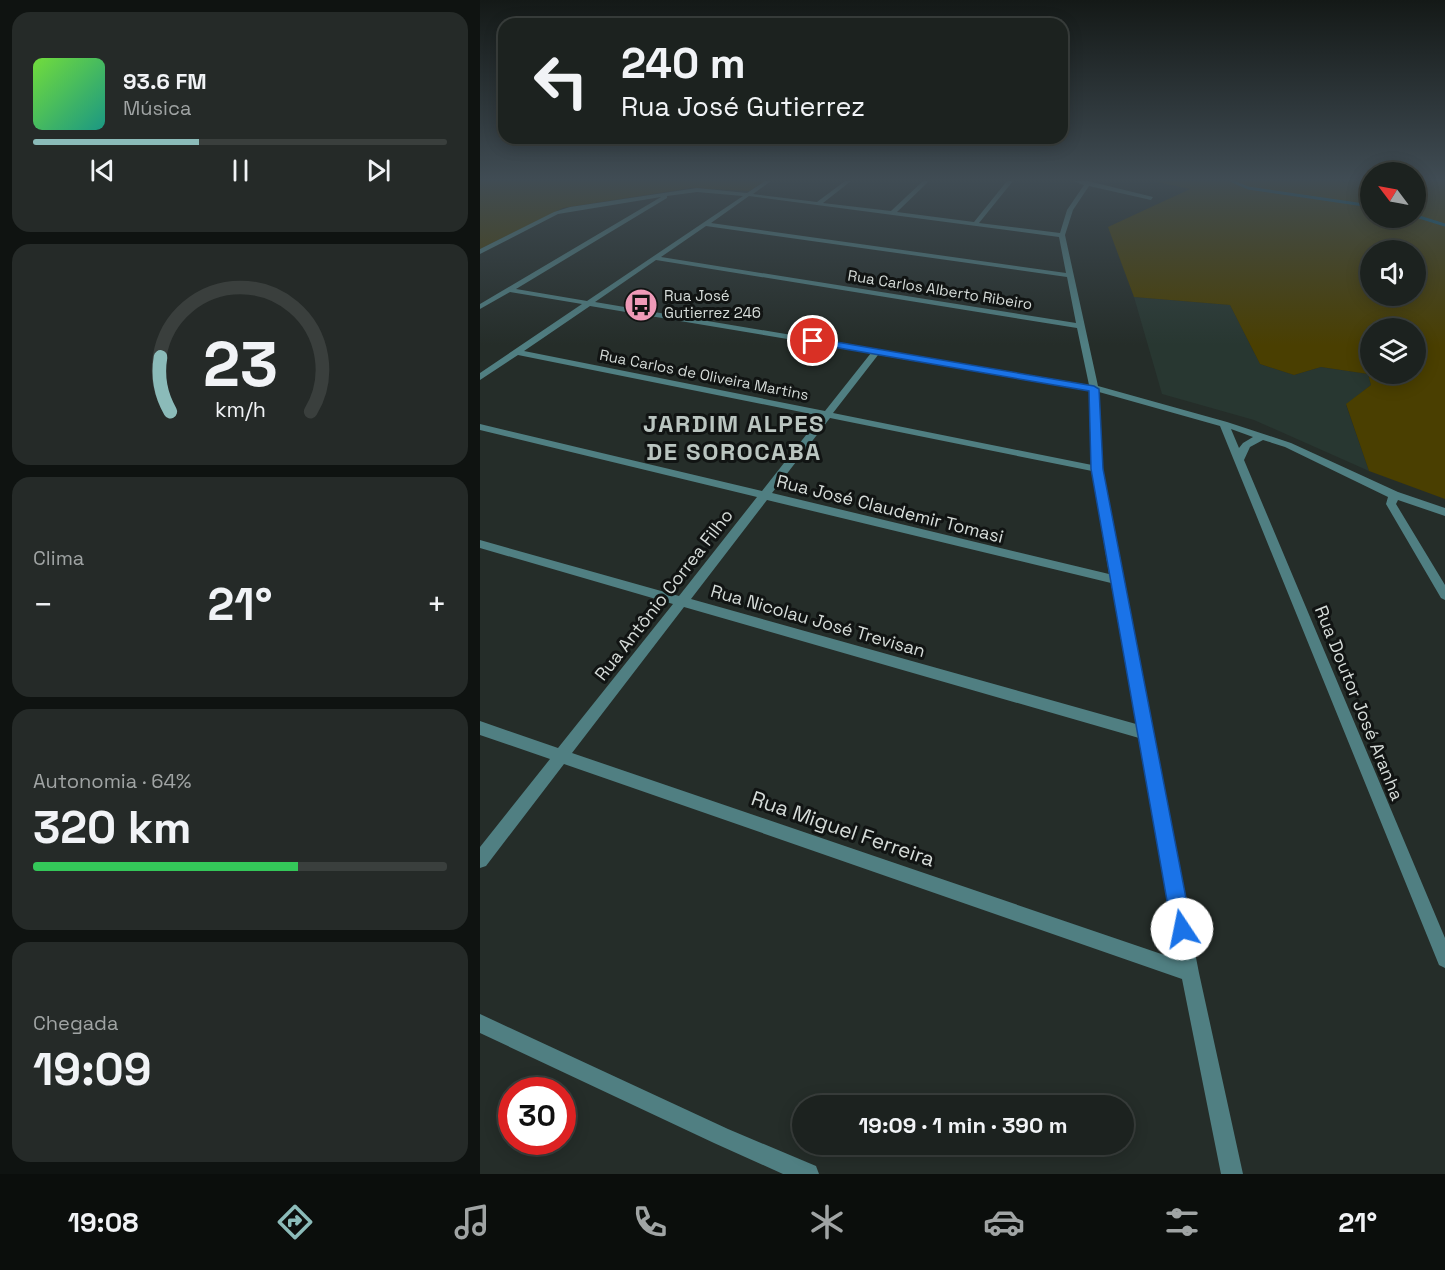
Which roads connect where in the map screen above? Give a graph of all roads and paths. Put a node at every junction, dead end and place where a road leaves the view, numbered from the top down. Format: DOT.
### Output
graph roads {
  1 [pos="1062,235"];
  2 [pos="512,236"];
  3 [pos="600,236"];
  4 [pos="688,236"];
  5 [pos="791,236"];
  6 [pos="480,252"];
  7 [pos="655,258"];
  8 [pos="1069,274"];
  9 [pos="509,290"];
  10 [pos="590,303"];
  11 [pos="480,307"];
  12 [pos="1080,326"];
  13 [pos="517,352"];
  14 [pos="876,352"];
  15 [pos="480,377"];
  16 [pos="1094,389"];
  17 [pos="827,415"];
  18 [pos="1224,423"];
  19 [pos="480,427"];
  20 [pos="1263,436"];
  21 [pos="1239,460"];
  22 [pos="1097,469"];
  23 [pos="764,495"];
  24 [pos="1394,495"];
  25 [pos="1445,512"];
  26 [pos="480,544"];
  27 [pos="1116,580"];
  28 [pos="1445,595"];
  29 [pos="682,601"];
  30 [pos="480,728"];
  31 [pos="1145,733"];
  32 [pos="561,755"];
  33 [pos="480,860"];
  34 [pos="1445,959"];
  35 [pos="1190,973"];
  36 [pos="480,1023"];
  37 [pos="808,1174"];
  38 [pos="1232,1174"];
  1 -- 8 [label="street"];
  2 -- 6 [label="street"];
  3 -- 9 [label="street"];
  4 -- 7 [label="street"];
  5 -- 8 [label="street"];
  7 -- 10 [label="street"];
  7 -- 12 [label="street, Rua Carlos Alberto Ribeiro"];
  8 -- 12 [label="street"];
  9 -- 10 [label="street"];
  9 -- 11 [label="street"];
  10 -- 13 [label="street"];
  10 -- 14 [label="street"];
  12 -- 16 [label="street"];
  13 -- 15 [label="street"];
  13 -- 17 [label="street, Rua Carlos de Oliveira Martins"];
  14 -- 16 [label="street"];
  14 -- 17 [label="street, Rua Antônio Correa Filho"];
  16 -- 18 [label="street"];
  16 -- 22 [label="street"];
  17 -- 22 [label="street, Rua Carlos de Oliveira Martins"];
  17 -- 23 [label="street, Rua Antônio Correa Filho"];
  18 -- 20 [label="street"];
  18 -- 21 [label="street, Rua Doutor José Aranha"];
  19 -- 23 [label="street, Rua José Claudemir Tomasi"];
  20 -- 21 [label="street"];
  20 -- 24 [label="street"];
  21 -- 34 [label="street, Rua Doutor José Aranha"];
  22 -- 27 [label="street"];
  23 -- 27 [label="street, Rua José Claudemir Tomasi"];
  23 -- 29 [label="street, Rua Antônio Correa Filho"];
  24 -- 25 [label="street"];
  24 -- 28 [label="street"];
  26 -- 29 [label="street, Rua Nicolau José Trevisan"];
  27 -- 31 [label="street"];
  29 -- 31 [label="street, Rua Nicolau José Trevisan"];
  29 -- 32 [label="street, Rua Antônio Correa Filho"];
  30 -- 32 [label="street, Rua Miguel Ferreira"];
  31 -- 35 [label="street"];
  32 -- 33 [label="street, Rua Antônio Correa Filho"];
  32 -- 35 [label="street, Rua Miguel Ferreira"];
  35 -- 38 [label="street"];
  36 -- 37 [label="street"];
}
